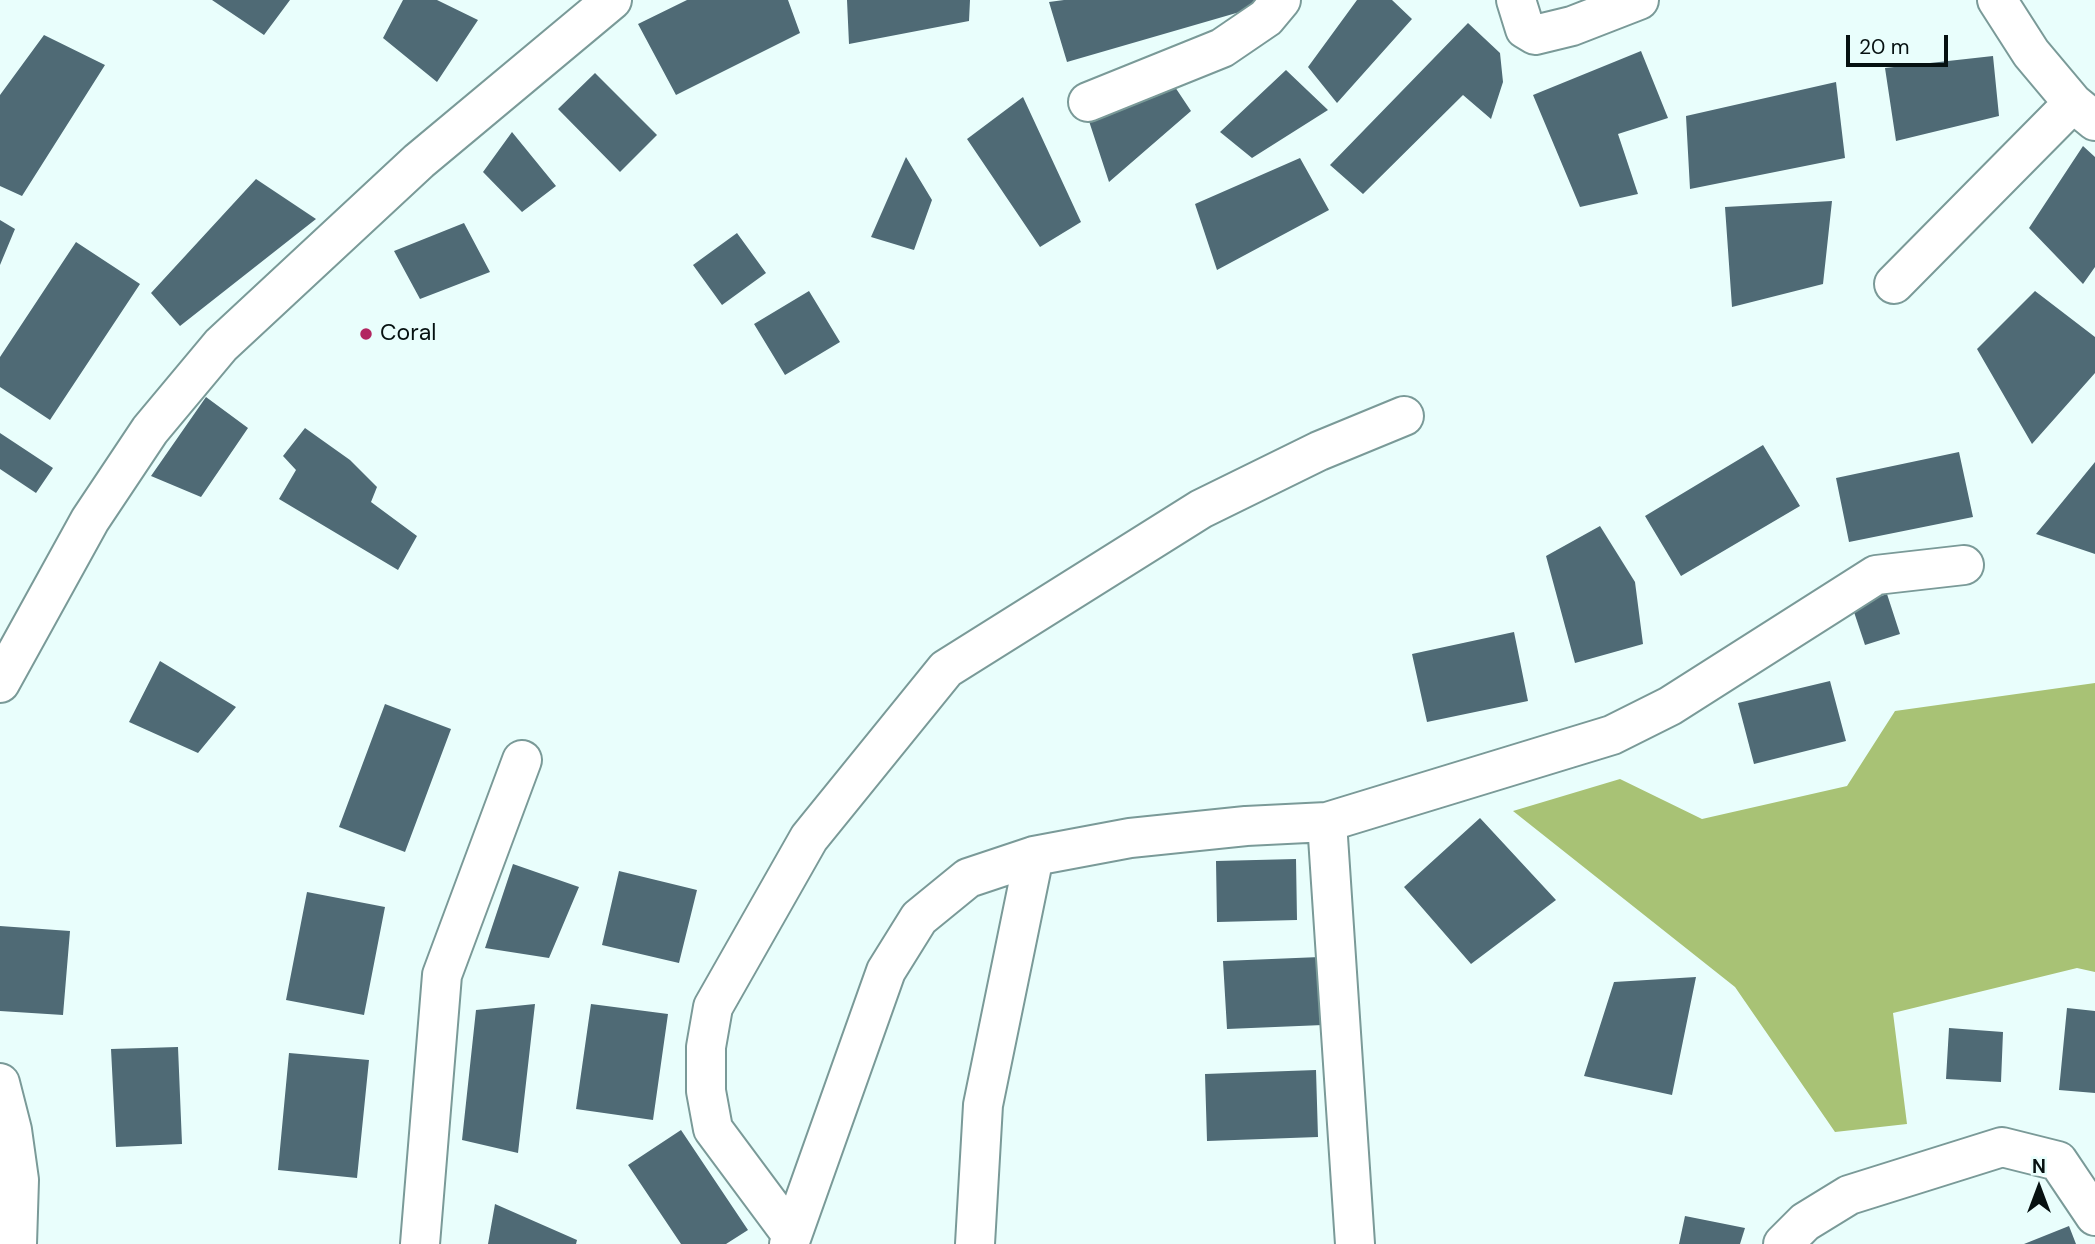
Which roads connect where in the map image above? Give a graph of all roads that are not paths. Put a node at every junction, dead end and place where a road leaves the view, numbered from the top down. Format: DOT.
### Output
graph roads {
  1 [pos="612,0"];
  2 [pos="1281,0"];
  3 [pos="1516,0"];
  4 [pos="1639,0"];
  5 [pos="1997,0"];
  6 [pos="1088,102"];
  7 [pos="2084,112"];
  8 [pos="1894,284"];
  9 [pos="1404,416"];
  10 [pos="1964,565"];
  11 [pos="0,683"];
  12 [pos="522,760"];
  13 [pos="1327,822"];
  14 [pos="1034,856"];
  15 [pos="0,1083"];
  16 [pos="2094,1214"];
  17 [pos="790,1239"];
  18 [pos="17,1244"];
  19 [pos="420,1244"];
  20 [pos="975,1244"];
  21 [pos="1355,1244"];
  22 [pos="1783,1244"];
  1 -- 11 [label="street"];
  2 -- 6 [label="street"];
  3 -- 4 [label="street"];
  5 -- 7 [label="street"];
  7 -- 8 [label="street"];
  9 -- 17 [label="street"];
  10 -- 13 [label="street"];
  12 -- 19 [label="street"];
  13 -- 14 [label="street"];
  13 -- 21 [label="street"];
  14 -- 17 [label="street"];
  14 -- 20 [label="street"];
  15 -- 18 [label="street"];
  16 -- 22 [label="street"];
}
